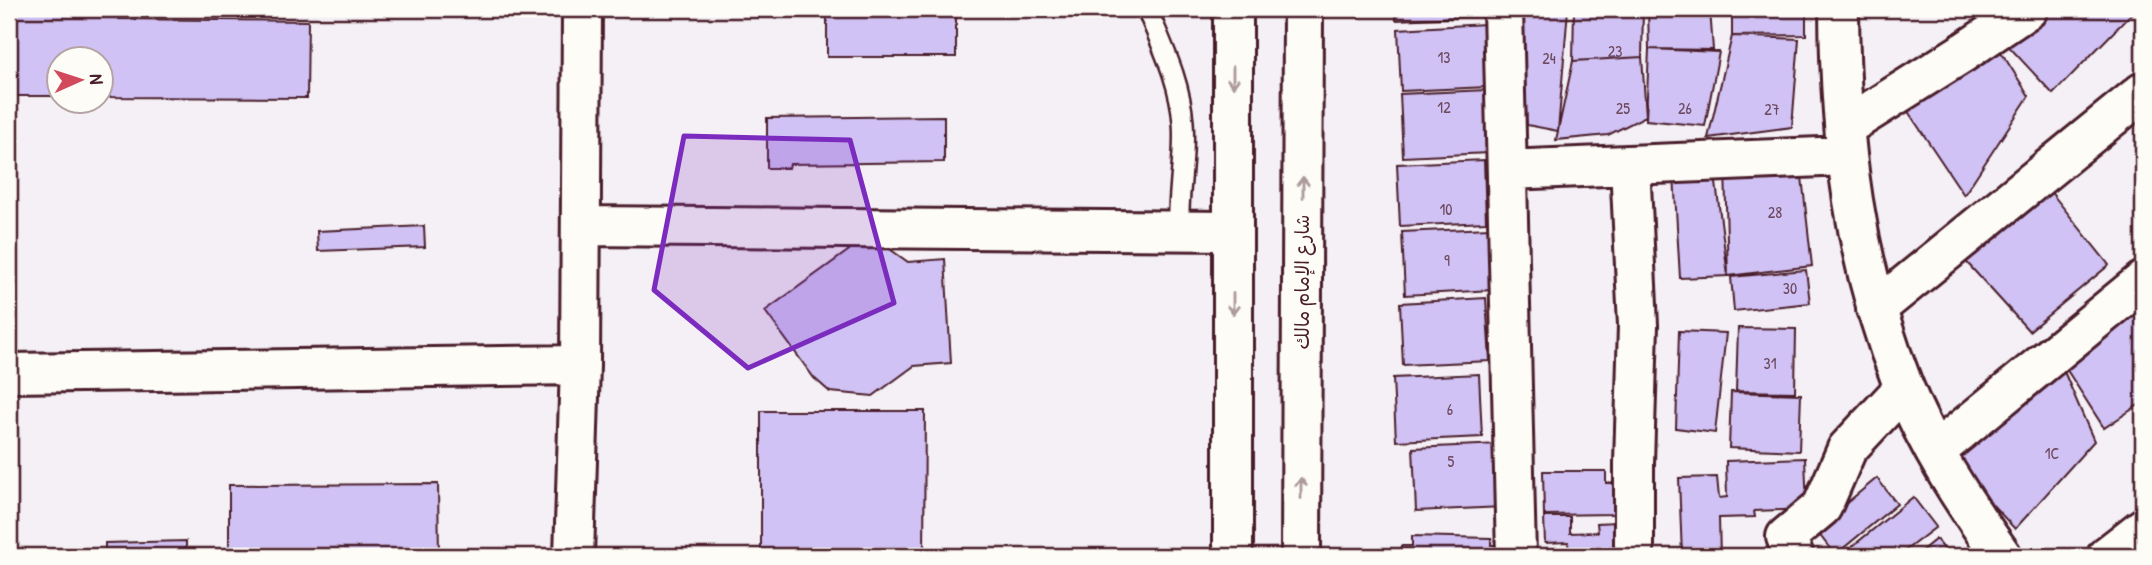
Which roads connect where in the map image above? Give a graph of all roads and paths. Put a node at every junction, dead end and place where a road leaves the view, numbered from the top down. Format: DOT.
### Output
graph roads {
  1 [pos="582,9"];
  2 [pos="1147,9"];
  3 [pos="1233,9"];
  4 [pos="1303,9"];
  5 [pos="1503,9"];
  6 [pos="1839,9"];
  7 [pos="2028,9"];
  8 [pos="2143,92"];
  9 [pos="1845,142"];
  10 [pos="1630,165"];
  11 [pos="1507,170"];
  12 [pos="581,226"];
  13 [pos="1179,230"];
  14 [pos="1233,231"];
  15 [pos="2143,281"];
  16 [pos="1876,310"];
  17 [pos="580,365"];
  18 [pos="9,373"];
  19 [pos="1904,388"];
  20 [pos="1936,451"];
  21 [pos="2143,528"];
  22 [pos="574,556"];
  23 [pos="1233,556"];
  24 [pos="1301,556"];
  25 [pos="1516,556"];
  26 [pos="1634,556"];
  27 [pos="1794,556"];
  28 [pos="2002,556"];
  29 [pos="2108,556"];
  1 -- 12 [label="street"];
  2 -- 13 [label="lane"];
  3 -- 14 [label="street, one-way"];
  24 -- 4 [label="street, شارع الإمام مالك, one-way"];
  5 -- 11 [label="street"];
  6 -- 9 [label="street"];
  7 -- 9 [label="street"];
  8 -- 16 [label="street"];
  9 -- 10 [label="street"];
  9 -- 16 [label="street"];
  10 -- 11 [label="street"];
  10 -- 26 [label="street"];
  11 -- 25 [label="street"];
  12 -- 13 [label="street"];
  12 -- 17 [label="street"];
  13 -- 14 [label="street"];
  14 -- 23 [label="street, one-way"];
  15 -- 20 [label="street"];
  16 -- 19 [label="street"];
  17 -- 18 [label="street"];
  17 -- 22 [label="street"];
  19 -- 20 [label="street"];
  19 -- 27 [label="street"];
  20 -- 28 [label="street"];
  21 -- 29 [label="street"];
}
